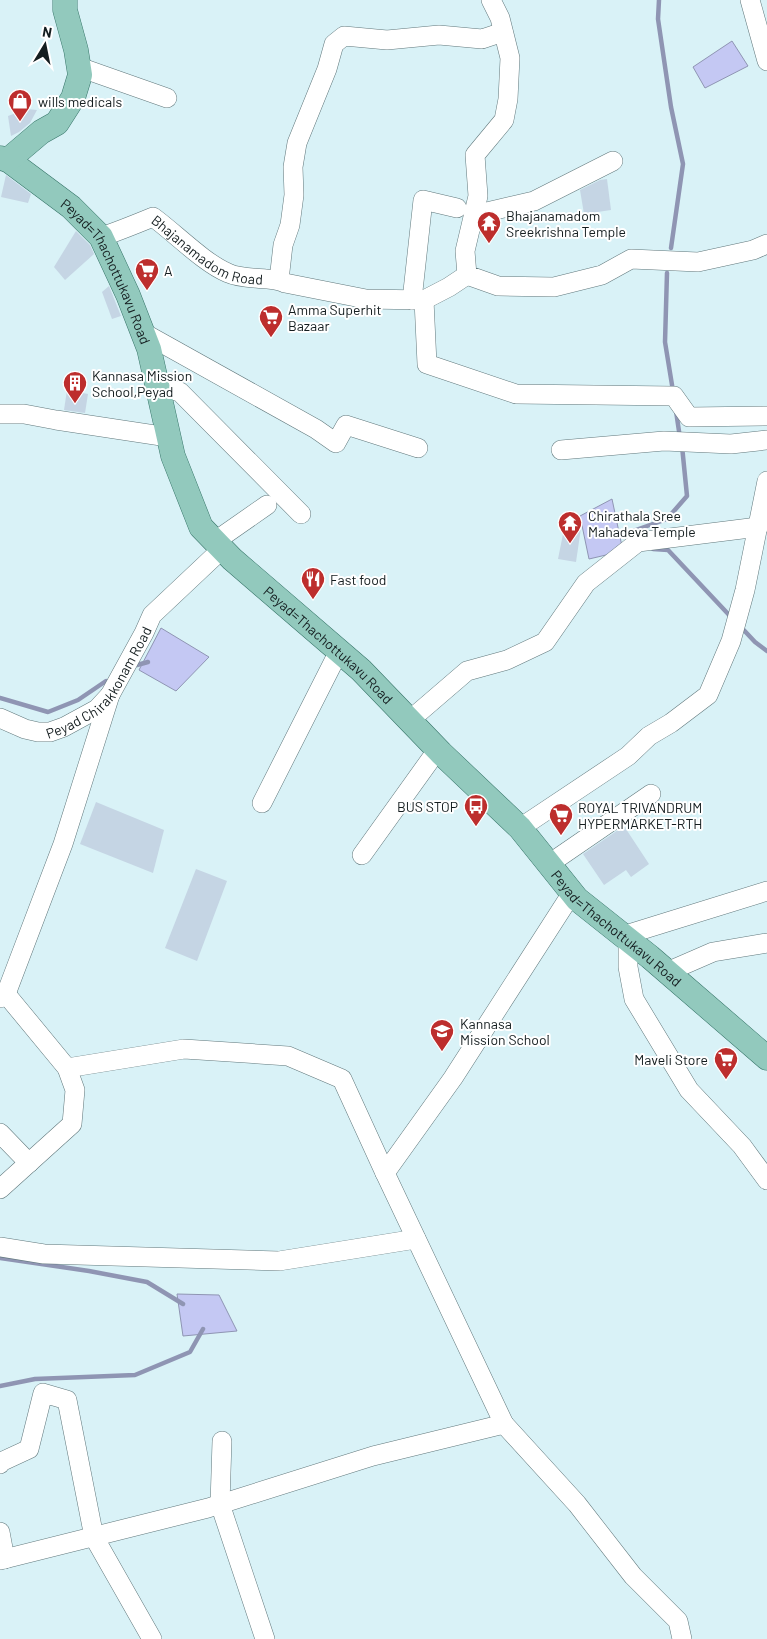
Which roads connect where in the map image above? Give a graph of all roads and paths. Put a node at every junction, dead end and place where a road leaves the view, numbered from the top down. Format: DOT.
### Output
graph roads {
  1 [pos="65,0"];
  2 [pos="491,0"];
  3 [pos="750,0"];
  4 [pos="503,32"];
  5 [pos="767,61"];
  6 [pos="79,67"];
  7 [pos="167,98"];
  8 [pos="4,159"];
  9 [pos="613,162"];
  10 [pos="465,212"];
  11 [pos="101,237"];
  12 [pos="767,244"];
  13 [pos="466,275"];
  14 [pos="285,282"];
  15 [pos="418,300"];
  16 [pos="142,332"];
  17 [pos="157,386"];
  18 [pos="0,414"];
  19 [pos="767,416"];
  20 [pos="168,437"];
  21 [pos="767,440"];
  22 [pos="418,448"];
  23 [pos="562,450"];
  24 [pos="767,480"];
  25 [pos="267,505"];
  26 [pos="301,514"];
  27 [pos="758,527"];
  28 [pos="218,546"];
  29 [pos="338,651"];
  30 [pos="110,695"];
  31 [pos="0,718"];
  32 [pos="410,720"];
  33 [pos="438,749"];
  34 [pos="651,794"];
  35 [pos="262,803"];
  36 [pos="520,828"];
  37 [pos="362,854"];
  38 [pos="549,864"];
  39 [pos="767,891"];
  40 [pos="572,893"];
  41 [pos="625,938"];
  42 [pos="767,943"];
  43 [pos="667,972"];
  44 [pos="3,996"];
  45 [pos="767,1058"];
  46 [pos="67,1068"];
  47 [pos="0,1133"];
  48 [pos="29,1163"];
  49 [pos="385,1173"];
  50 [pos="767,1180"];
  51 [pos="0,1189"];
  52 [pos="416,1239"];
  53 [pos="0,1247"];
  54 [pos="504,1424"];
  55 [pos="222,1441"];
  56 [pos="0,1464"];
  57 [pos="220,1504"];
  58 [pos="0,1532"];
  59 [pos="94,1537"];
  60 [pos="2,1560"];
  61 [pos="152,1639"];
  62 [pos="265,1639"];
  63 [pos="682,1639"];
  1 -- 6 [label="main road"];
  2 -- 4 [label="street"];
  3 -- 5 [label="street"];
  4 -- 10 [label="street"];
  4 -- 14 [label="street"];
  6 -- 7 [label="street"];
  6 -- 8 [label="main road"];
  8 -- 11 [label="main road, Peyad=Thachottukavu Road"];
  9 -- 10 [label="street"];
  10 -- 13 [label="street"];
  10 -- 15 [label="street"];
  11 -- 14 [label="street, Bhajanamadom Road"];
  11 -- 16 [label="main road, Peyad=Thachottukavu Road"];
  12 -- 13 [label="street"];
  13 -- 15 [label="street"];
  14 -- 15 [label="street"];
  15 -- 19 [label="street"];
  16 -- 17 [label="main road, Peyad=Thachottukavu Road"];
  16 -- 22 [label="street"];
  17 -- 20 [label="main road, Peyad=Thachottukavu Road"];
  17 -- 26 [label="street"];
  18 -- 20 [label="street"];
  20 -- 28 [label="main road, Peyad=Thachottukavu Road"];
  21 -- 23 [label="street"];
  24 -- 27 [label="street"];
  25 -- 28 [label="street, Peyad Chirakkonam Road"];
  27 -- 32 [label="street"];
  27 -- 36 [label="street"];
  28 -- 29 [label="main road, Peyad=Thachottukavu Road"];
  28 -- 30 [label="street, Peyad Chirakkonam Road"];
  29 -- 32 [label="main road, Peyad=Thachottukavu Road"];
  29 -- 35 [label="street"];
  30 -- 31 [label="street, Peyad Chirakkonam Road"];
  30 -- 44 [label="street"];
  32 -- 33 [label="main road, Peyad=Thachottukavu Road"];
  33 -- 36 [label="main road, Peyad=Thachottukavu Road"];
  33 -- 37 [label="street"];
  34 -- 38 [label="street"];
  36 -- 38 [label="main road, Peyad=Thachottukavu Road"];
  38 -- 40 [label="main road, Peyad=Thachottukavu Road"];
  39 -- 41 [label="street"];
  40 -- 41 [label="main road, Peyad=Thachottukavu Road"];
  40 -- 49 [label="street"];
  41 -- 43 [label="main road, Peyad=Thachottukavu Road"];
  41 -- 50 [label="street"];
  42 -- 43 [label="street"];
  43 -- 45 [label="main road, Peyad=Thachottukavu Road"];
  44 -- 46 [label="street"];
  46 -- 48 [label="street"];
  46 -- 49 [label="street"];
  47 -- 48 [label="street"];
  48 -- 51 [label="street"];
  49 -- 52 [label="street"];
  52 -- 53 [label="street"];
  52 -- 54 [label="street"];
  54 -- 57 [label="street"];
  54 -- 63 [label="street"];
  55 -- 57 [label="street"];
  56 -- 59 [label="street"];
  57 -- 59 [label="street"];
  57 -- 62 [label="street"];
  58 -- 60 [label="street"];
  59 -- 60 [label="street"];
  59 -- 61 [label="street"];
}
